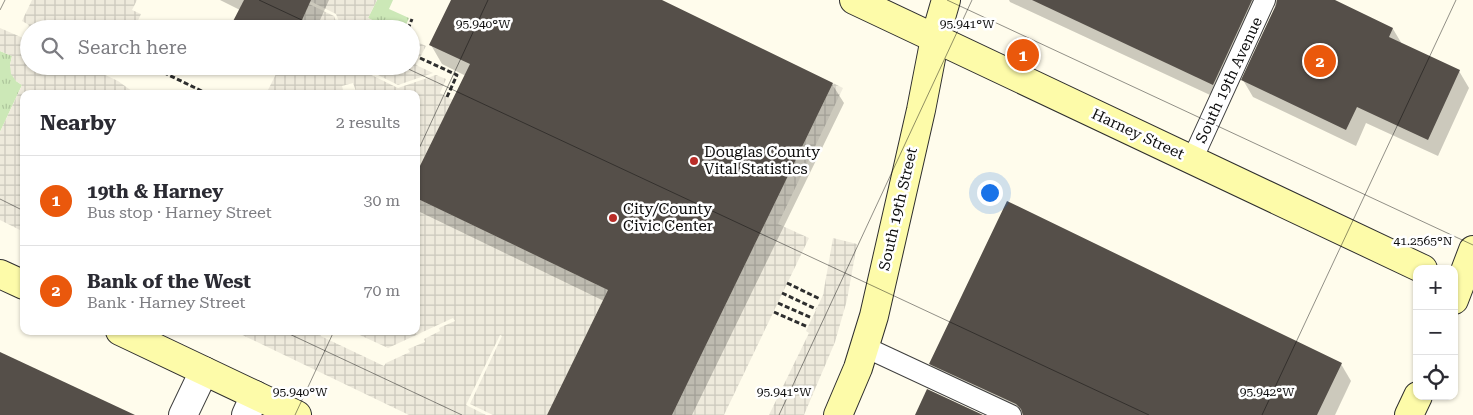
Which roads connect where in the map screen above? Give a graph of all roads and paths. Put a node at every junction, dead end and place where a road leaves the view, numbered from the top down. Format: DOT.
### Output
graph roads {
  1 [pos="854,0"];
  2 [pos="946,0"];
  3 [pos="1265,0"];
  4 [pos="934,38"];
  5 [pos="420,58"];
  6 [pos="169,75"];
  7 [pos="200,90"];
  8 [pos="447,96"];
  9 [pos="1192,160"];
  10 [pos="1473,250"];
  11 [pos="1415,265"];
  12 [pos="0,274"];
  13 [pos="20,283"];
  14 [pos="787,283"];
  15 [pos="1460,290"];
  16 [pos="782,293"];
  17 [pos="820,299"];
  18 [pos="778,302"];
  19 [pos="816,309"];
  20 [pos="774,312"];
  21 [pos="812,318"];
  22 [pos="808,327"];
  23 [pos="128,335"];
  24 [pos="866,347"];
  25 [pos="204,371"];
  26 [pos="1416,400"];
  27 [pos="250,405"];
  28 [pos="183,415"];
  29 [pos="297,415"];
  30 [pos="838,415"];
  31 [pos="1012,415"];
  32 [pos="1409,415"];
  1 -- 4 [label="main road, Harney Street"];
  2 -- 4 [label="main road, South 19th Street"];
  3 -- 9 [label="lane, South 19th Avenue"];
  4 -- 9 [label="main road, Harney Street"];
  4 -- 24 [label="main road, South 19th Street"];
  5 -- 8 [label="path"];
  6 -- 7 [label="path"];
  9 -- 11 [label="main road, Harney Street"];
  10 -- 15 [label="main road"];
  12 -- 13 [label="main road"];
  14 -- 17 [label="path"];
  16 -- 19 [label="path"];
  18 -- 21 [label="path"];
  20 -- 22 [label="path"];
  23 -- 25 [label="main road"];
  24 -- 30 [label="main road, South 19th Street"];
  24 -- 31 [label="lane"];
  25 -- 27 [label="main road"];
  25 -- 28 [label="street"];
  26 -- 32 [label="main road"];
  27 -- 29 [label="main road"];
}
